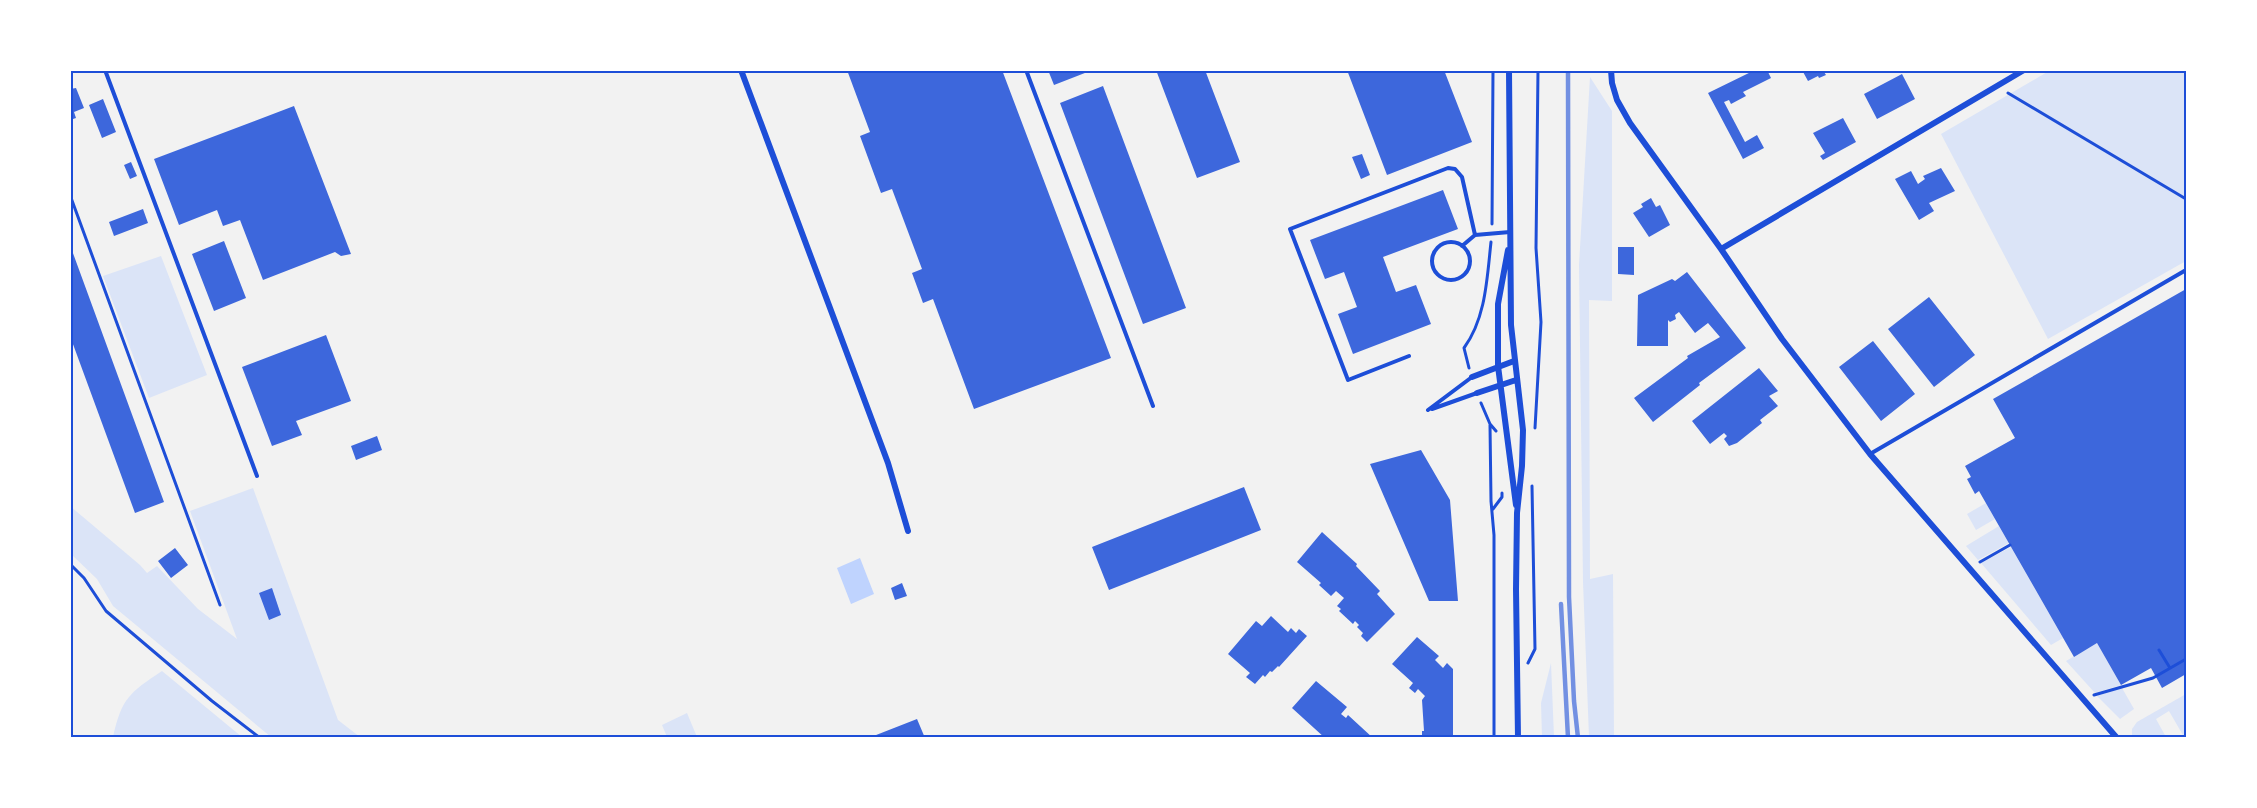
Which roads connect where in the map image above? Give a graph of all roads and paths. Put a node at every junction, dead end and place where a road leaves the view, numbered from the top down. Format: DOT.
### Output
graph roads {
  1 [pos="105,70"];
  2 [pos="741,70"];
  3 [pos="1026,70"];
  4 [pos="1492,70"];
  5 [pos="1509,70"];
  6 [pos="1538,70"];
  7 [pos="1611,70"];
  8 [pos="2024,70"];
  9 [pos="2010,94"];
  10 [pos="70,195"];
  11 [pos="2187,200"];
  12 [pos="1511,232"];
  13 [pos="1492,233"];
  14 [pos="1474,235"];
  15 [pos="1462,246"];
  16 [pos="1722,249"];
  17 [pos="2187,270"];
  18 [pos="1409,356"];
  19 [pos="1514,361"];
  20 [pos="1498,366"];
  21 [pos="1472,377"];
  22 [pos="1516,381"];
  23 [pos="1502,386"];
  24 [pos="1477,393"];
  25 [pos="1153,406"];
  26 [pos="1534,433"];
  27 [pos="1870,454"];
  28 [pos="257,476"];
  29 [pos="1532,478"];
  30 [pos="1517,513"];
  31 [pos="908,531"];
  32 [pos="2010,545"];
  33 [pos="1980,562"];
  34 [pos="70,564"];
  35 [pos="220,605"];
  36 [pos="2159,650"];
  37 [pos="2187,659"];
  38 [pos="2170,668"];
  39 [pos="1518,684"];
  40 [pos="2094,695"];
  41 [pos="260,738"];
  42 [pos="1494,738"];
  43 [pos="1518,738"];
  44 [pos="2117,738"];
  1 -- 28 [label="lane"];
  2 -- 31 [label="street"];
  3 -- 25 [label="lane"];
  4 -- 13 [label="path"];
  5 -- 12 [label="street"];
  6 -- 26 [label="path"];
  7 -- 16 [label="street"];
  8 -- 16 [label="street"];
  9 -- 11 [label="path"];
  10 -- 35 [label="path"];
  12 -- 13 [label="lane"];
  12 -- 19 [label="street"];
  12 -- 20 [label="street"];
  13 -- 14 [label="lane"];
  13 -- 21 [label="path"];
  14 -- 15 [label="lane"];
  14 -- 18 [label="lane"];
  15 -- 15 [label="lane"];
  16 -- 27 [label="street"];
  17 -- 27 [label="lane"];
  19 -- 20 [label="street"];
  19 -- 22 [label="street"];
  20 -- 21 [label="street"];
  20 -- 23 [label="street"];
  21 -- 24 [label="lane"];
  22 -- 23 [label="street"];
  22 -- 30 [label="street"];
  23 -- 24 [label="street"];
  23 -- 30 [label="street"];
  24 -- 42 [label="path"];
  27 -- 44 [label="street"];
  29 -- 39 [label="path"];
  30 -- 39 [label="street"];
  32 -- 33 [label="path"];
  34 -- 41 [label="path"];
  36 -- 38 [label="path"];
  37 -- 38 [label="path"];
  38 -- 40 [label="path"];
  39 -- 43 [label="street"];
}
